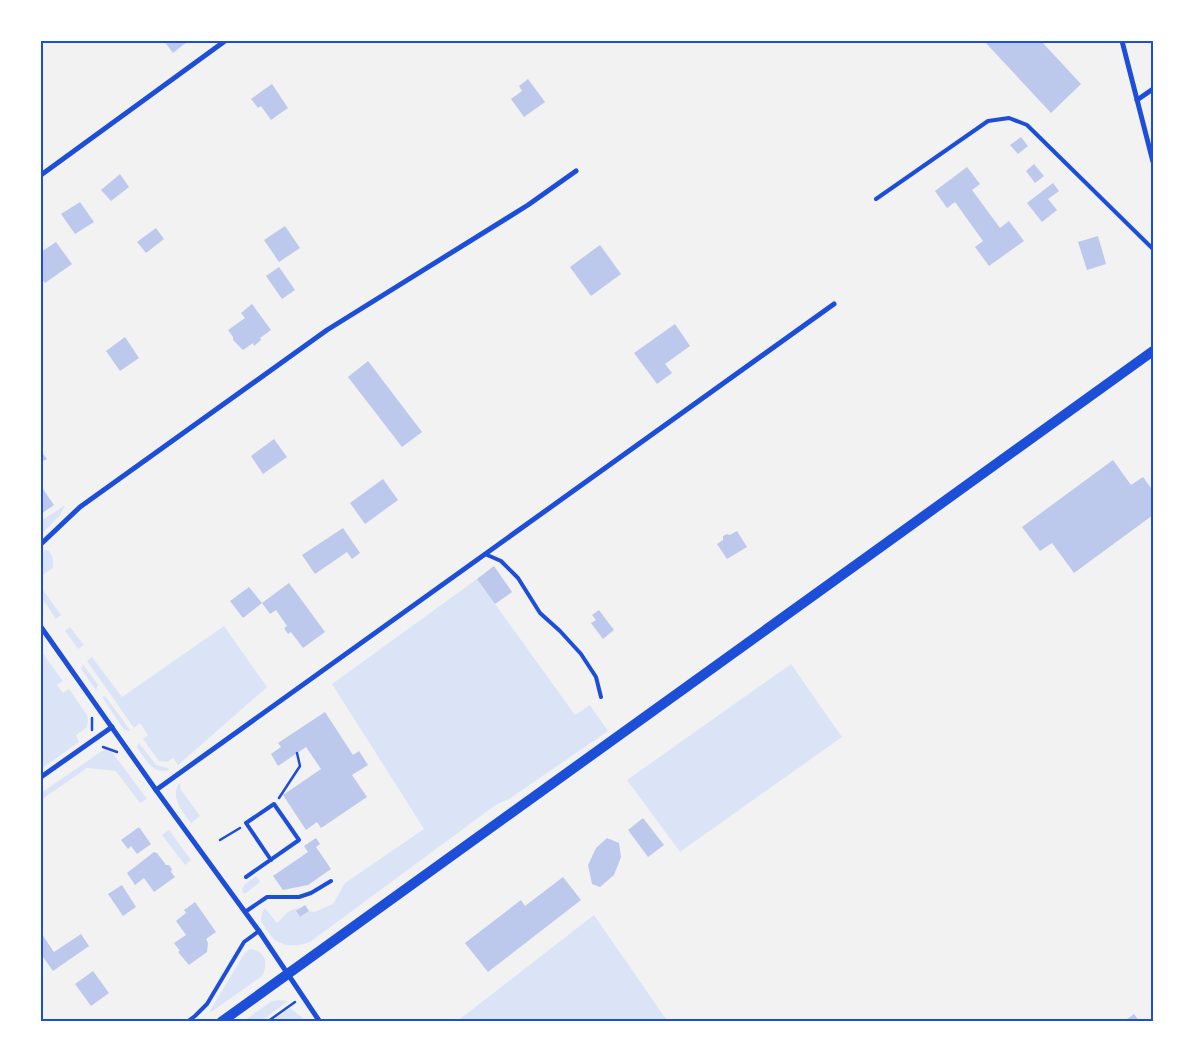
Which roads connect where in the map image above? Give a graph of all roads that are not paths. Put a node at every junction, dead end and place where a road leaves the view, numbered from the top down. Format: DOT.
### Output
graph roads {
  1 [pos="225,41"];
  2 [pos="1122,41"];
  3 [pos="1153,89"];
  4 [pos="1137,100"];
  5 [pos="1153,162"];
  6 [pos="576,171"];
  7 [pos="41,175"];
  8 [pos="876,199"];
  9 [pos="1153,249"];
  10 [pos="834,304"];
  11 [pos="1153,351"];
  12 [pos="41,544"];
  13 [pos="486,554"];
  14 [pos="41,627"];
  15 [pos="601,697"];
  16 [pos="112,727"];
  17 [pos="41,777"];
  18 [pos="156,790"];
  19 [pos="271,860"];
  20 [pos="246,877"];
  21 [pos="331,881"];
  22 [pos="245,912"];
  23 [pos="259,931"];
  24 [pos="288,974"];
  25 [pos="187,1022"];
  26 [pos="222,1022"];
  27 [pos="320,1022"];
  1 -- 7 [label="street"];
  2 -- 4 [label="street"];
  3 -- 4 [label="street"];
  4 -- 5 [label="street"];
  6 -- 12 [label="street"];
  8 -- 9 [label="lane"];
  10 -- 13 [label="street"];
  11 -- 24 [label="main road"];
  13 -- 15 [label="lane"];
  13 -- 18 [label="street"];
  14 -- 16 [label="street"];
  16 -- 17 [label="street"];
  16 -- 18 [label="street"];
  18 -- 22 [label="street"];
  19 -- 19 [label="lane"];
  19 -- 20 [label="lane"];
  21 -- 22 [label="lane"];
  22 -- 23 [label="street"];
  23 -- 24 [label="street"];
  23 -- 25 [label="lane"];
  24 -- 26 [label="main road"];
  24 -- 27 [label="street"];
}
